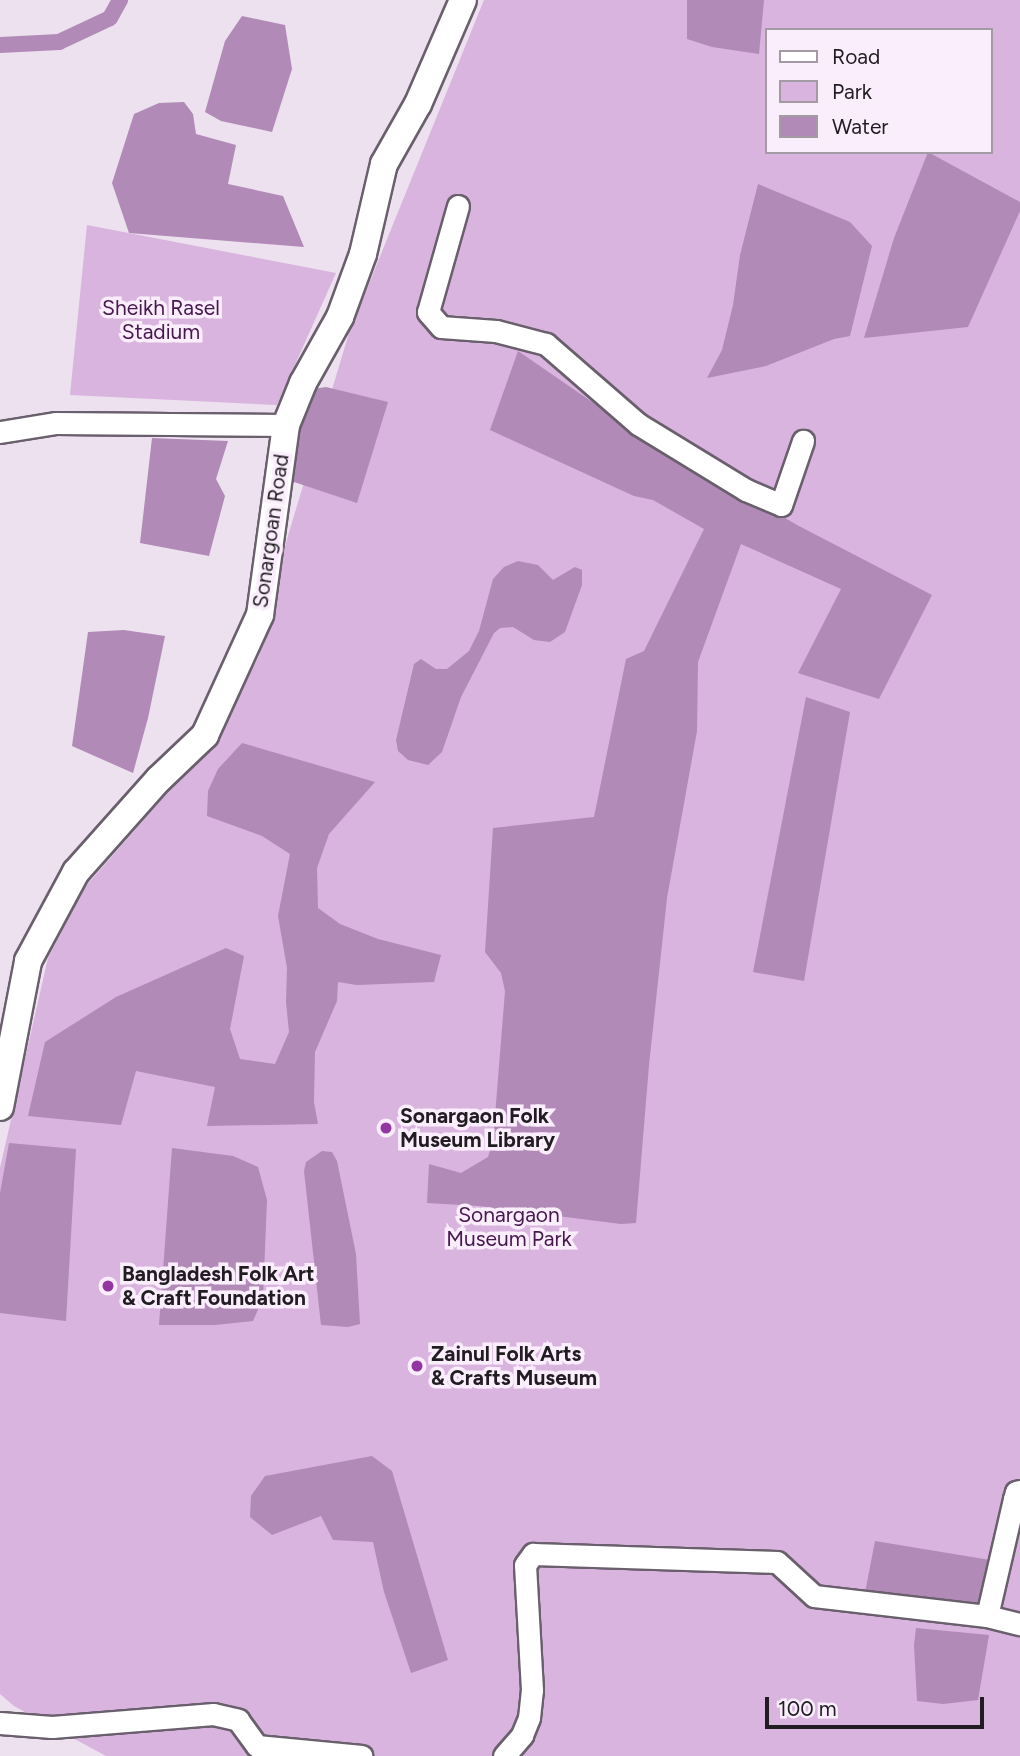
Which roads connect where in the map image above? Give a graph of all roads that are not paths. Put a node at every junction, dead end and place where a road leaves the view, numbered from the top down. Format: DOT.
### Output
graph roads {
  1 [pos="463,0"];
  2 [pos="458,206"];
  3 [pos="286,425"];
  4 [pos="0,432"];
  5 [pos="803,441"];
  6 [pos="0,1107"];
  7 [pos="1020,1491"];
  8 [pos="987,1616"];
  9 [pos="1020,1624"];
  10 [pos="0,1723"];
  11 [pos="362,1756"];
  12 [pos="504,1756"];
  1 -- 3 [label="main road, Sonargoan Road"];
  2 -- 5 [label="street"];
  3 -- 4 [label="street"];
  3 -- 6 [label="main road, Sonargoan Road"];
  7 -- 8 [label="street"];
  8 -- 9 [label="street"];
  8 -- 12 [label="street"];
  10 -- 11 [label="street"];
}
